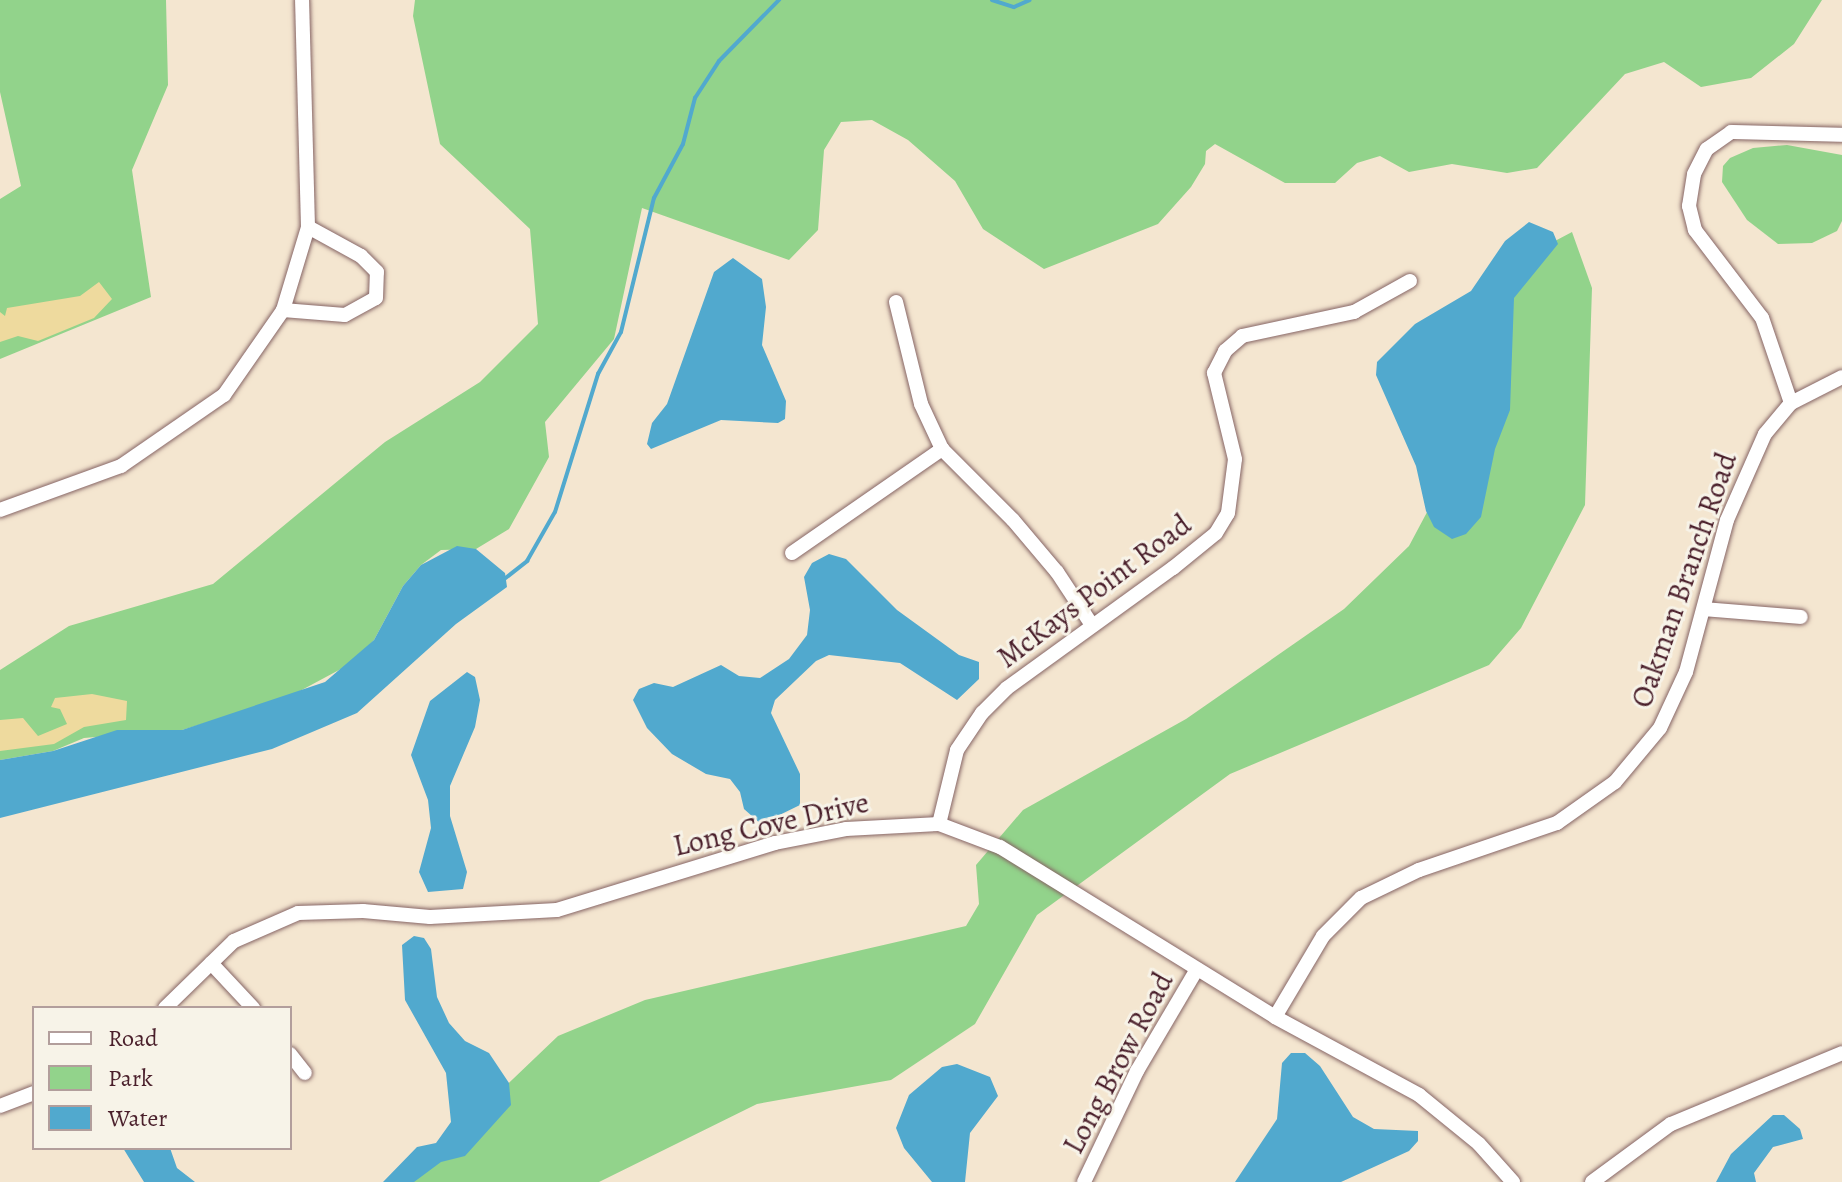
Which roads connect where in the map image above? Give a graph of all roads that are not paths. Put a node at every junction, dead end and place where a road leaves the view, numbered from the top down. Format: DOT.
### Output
graph roads {
  1 [pos="302,0"];
  2 [pos="1842,135"];
  3 [pos="308,227"];
  4 [pos="1410,281"];
  5 [pos="896,302"];
  6 [pos="283,310"];
  7 [pos="1842,377"];
  8 [pos="1791,403"];
  9 [pos="942,449"];
  10 [pos="0,510"];
  11 [pos="792,553"];
  12 [pos="1704,609"];
  13 [pos="1801,617"];
  14 [pos="1092,625"];
  15 [pos="939,824"];
  16 [pos="211,963"];
  17 [pos="1197,969"];
  18 [pos="167,1006"];
  19 [pos="251,1006"];
  20 [pos="1275,1017"];
  21 [pos="1842,1053"];
  22 [pos="292,1057"];
  23 [pos="305,1073"];
  24 [pos="32,1094"];
  25 [pos="0,1106"];
  26 [pos="1084,1182"];
  27 [pos="1513,1182"];
  28 [pos="1592,1182"];
  1 -- 3 [label="street"];
  2 -- 8 [label="street"];
  3 -- 6 [label="street"];
  3 -- 6 [label="street"];
  4 -- 14 [label="street, McKays Point Road"];
  5 -- 9 [label="street"];
  6 -- 10 [label="street"];
  7 -- 8 [label="street, Oakman Branch Road"];
  8 -- 12 [label="street, Oakman Branch Road"];
  9 -- 11 [label="street"];
  9 -- 14 [label="street"];
  12 -- 13 [label="street"];
  12 -- 20 [label="street, Oakman Branch Road"];
  14 -- 15 [label="street, McKays Point Road"];
  15 -- 16 [label="street, Long Cove Drive"];
  15 -- 17 [label="street, Long Cove Drive"];
  16 -- 18 [label="street, Long Cove Drive"];
  16 -- 19 [label="street"];
  17 -- 20 [label="street, Long Cove Drive"];
  17 -- 26 [label="street, Long Brow Road"];
  20 -- 27 [label="street, Long Cove Drive"];
  21 -- 28 [label="street"];
  22 -- 23 [label="street"];
  24 -- 25 [label="street"];
}
